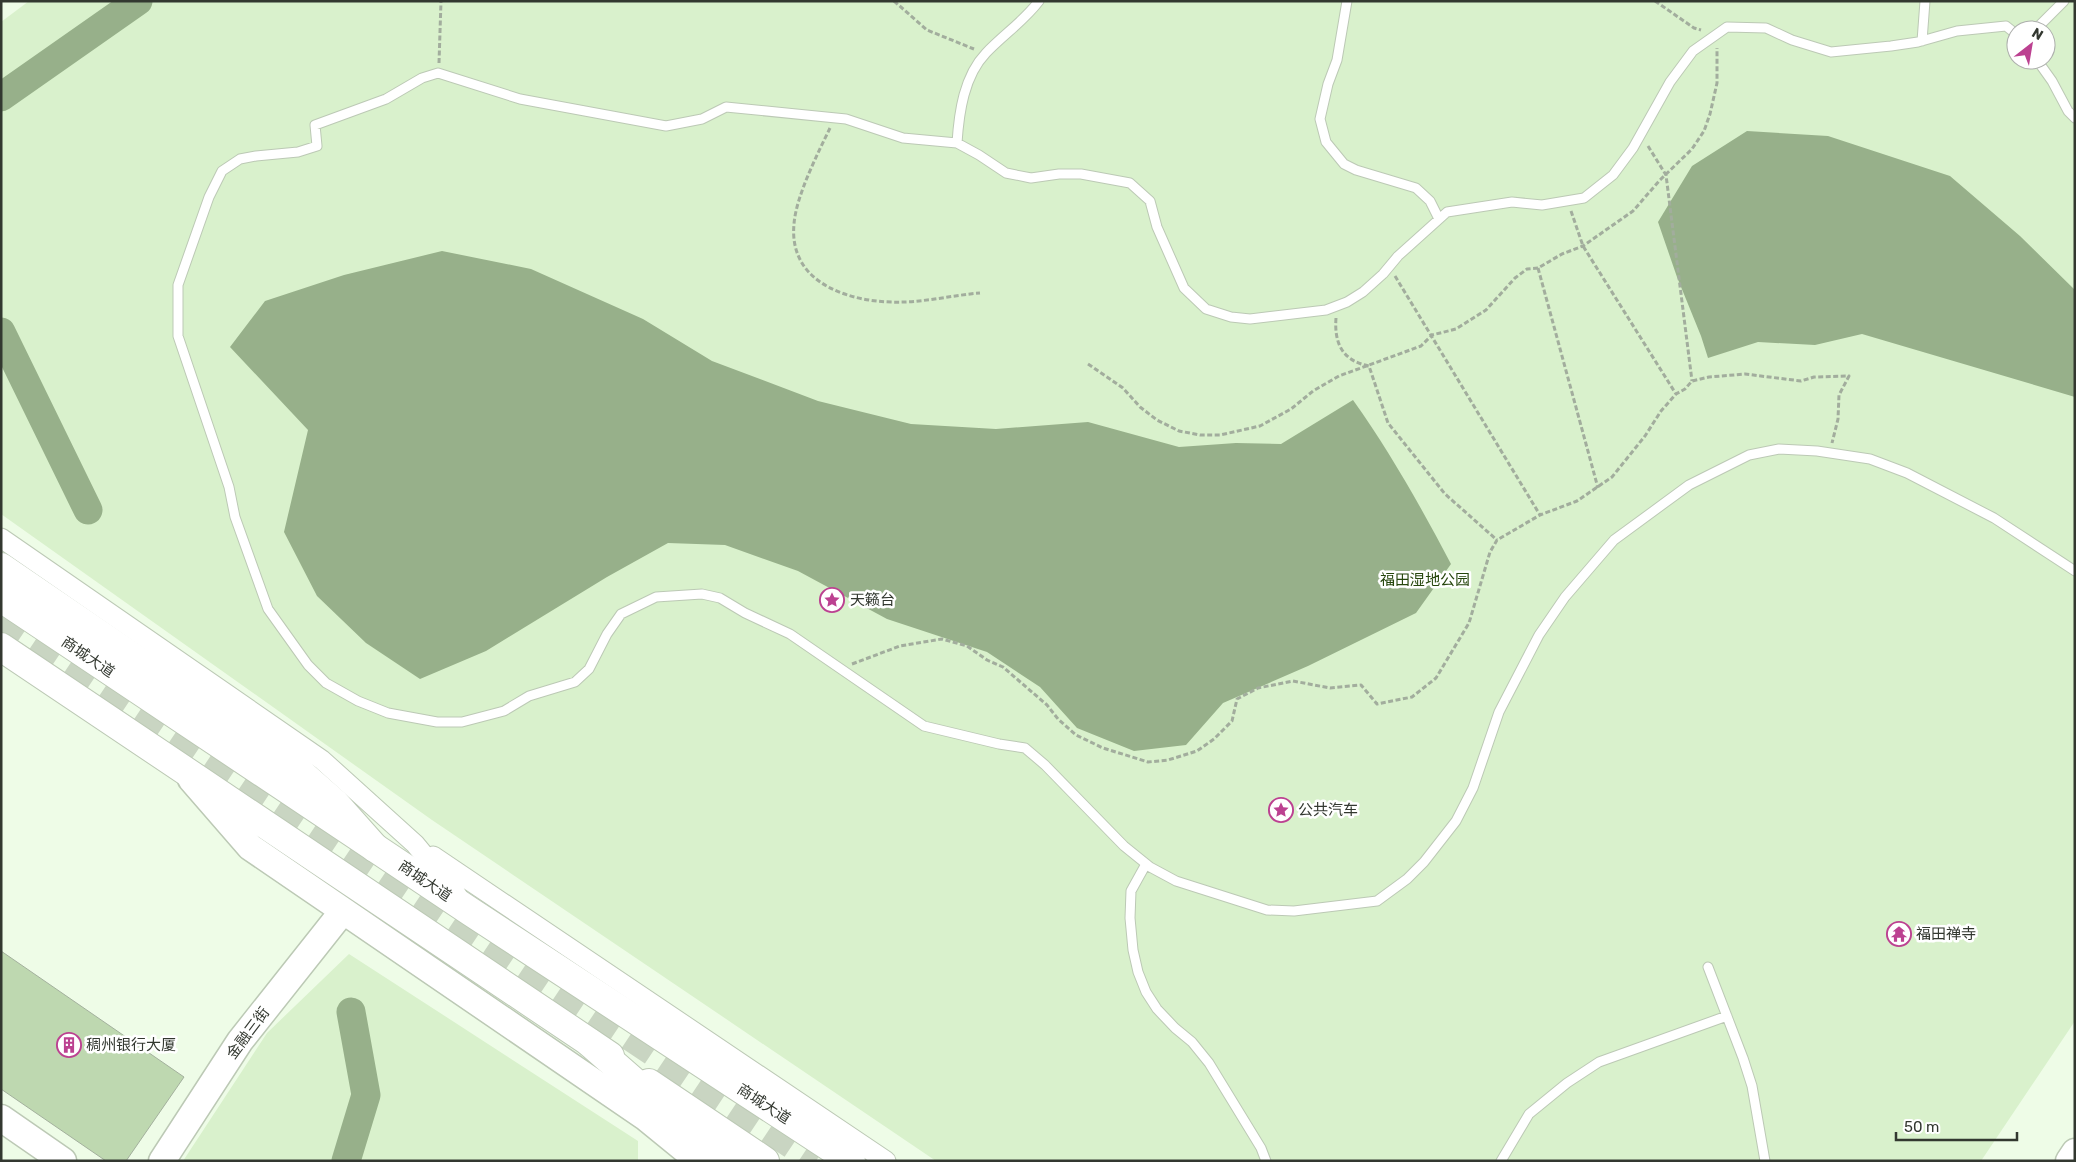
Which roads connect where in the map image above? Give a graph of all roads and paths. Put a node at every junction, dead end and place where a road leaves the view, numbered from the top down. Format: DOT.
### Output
graph roads {
  1 [pos="441,1"];
  2 [pos="894,1"];
  3 [pos="1039,1"];
  4 [pos="1346,1"];
  5 [pos="1655,1"];
  6 [pos="1925,1"];
  7 [pos="2064,1"];
  8 [pos="2046,20"];
  9 [pos="2006,26"];
  10 [pos="1716,35"];
  11 [pos="1922,41"];
  12 [pos="985,54"];
  13 [pos="2044,70"];
  14 [pos="438,74"];
  15 [pos="834,118"];
  16 [pos="2075,118"];
  17 [pos="1640,134"];
  18 [pos="957,143"];
  19 [pos="1666,175"];
  20 [pos="1567,201"];
  21 [pos="1439,219"];
  22 [pos="1583,246"];
  23 [pos="1389,266"];
  24 [pos="1538,268"];
  25 [pos="980,293"];
  26 [pos="1337,306"];
  27 [pos="1432,335"];
  28 [pos="1088,364"];
  29 [pos="1369,366"];
  30 [pos="1692,381"];
  31 [pos="1676,394"];
  32 [pos="1829,453"];
  33 [pos="1598,488"];
  34 [pos="1540,515"];
  35 [pos="1,538"];
  36 [pos="1497,540"];
  37 [pos="1,567"];
  38 [pos="2075,571"];
  39 [pos="1,598"];
  40 [pos="1,647"];
  41 [pos="841,668"];
  42 [pos="183,769"];
  43 [pos="415,844"];
  44 [pos="375,848"];
  45 [pos="1146,864"];
  46 [pos="344,911"];
  47 [pos="471,912"];
  48 [pos="1708,967"];
  49 [pos="1727,1016"];
  50 [pos="590,1043"];
  51 [pos="1,1118"];
  52 [pos="2075,1152"];
  53 [pos="690,1158"];
  54 [pos="63,1161"];
  55 [pos="162,1161"];
  56 [pos="731,1161"];
  57 [pos="765,1161"];
  58 [pos="851,1161"];
  59 [pos="886,1161"];
  60 [pos="1266,1161"];
  61 [pos="1501,1161"];
  62 [pos="1765,1161"];
  63 [pos="2069,1161"];
  1 -- 14 [label="path"];
  2 -- 12 [label="path"];
  3 -- 12 [label="lane"];
  4 -- 21 [label="lane"];
  5 -- 10 [label="path"];
  6 -- 11 [label="lane"];
  7 -- 8 [label="lane"];
  9 -- 11 [label="lane"];
  10 -- 11 [label="lane"];
  10 -- 17 [label="lane"];
  10 -- 19 [label="path"];
  12 -- 18 [label="lane"];
  13 -- 16 [label="lane"];
  14 -- 15 [label="lane"];
  14 -- 41 [label="lane"];
  15 -- 18 [label="lane"];
  15 -- 25 [label="path"];
  17 -- 19 [label="path"];
  17 -- 20 [label="lane"];
  18 -- 26 [label="lane"];
  19 -- 22 [label="path"];
  19 -- 30 [label="path"];
  20 -- 21 [label="lane"];
  20 -- 22 [label="path"];
  21 -- 23 [label="lane"];
  22 -- 24 [label="path"];
  22 -- 31 [label="path"];
  23 -- 26 [label="lane"];
  23 -- 27 [label="path"];
  24 -- 27 [label="path"];
  24 -- 33 [label="path"];
  26 -- 29 [label="path"];
  27 -- 29 [label="path"];
  27 -- 34 [label="path"];
  28 -- 29 [label="path"];
  29 -- 36 [label="path"];
  30 -- 31 [label="path"];
  30 -- 32 [label="path"];
  31 -- 33 [label="path"];
  32 -- 38 [label="lane"];
  32 -- 45 [label="lane"];
  33 -- 34 [label="path"];
  34 -- 36 [label="path"];
  35 -- 43 [label="street"];
  36 -- 41 [label="path"];
  37 -- 44 [label="main road"];
  39 -- 44 [label="main road, 商城大道"];
  40 -- 42 [label="main road"];
  41 -- 45 [label="lane"];
  42 -- 46 [label="street"];
  42 -- 50 [label="main road"];
  43 -- 47 [label="street"];
  43 -- 59 [label="street"];
  44 -- 47 [label="main road, 商城大道"];
  45 -- 60 [label="lane"];
  46 -- 53 [label="street"];
  46 -- 55 [label="street, 金融三街"];
  47 -- 58 [label="main road, 商城大道"];
  48 -- 49 [label="lane"];
  49 -- 61 [label="lane"];
  49 -- 62 [label="lane"];
  50 -- 56 [label="main road"];
  50 -- 57 [label="main road"];
  51 -- 54 [label="street"];
  52 -- 63 [label="street"];
}
